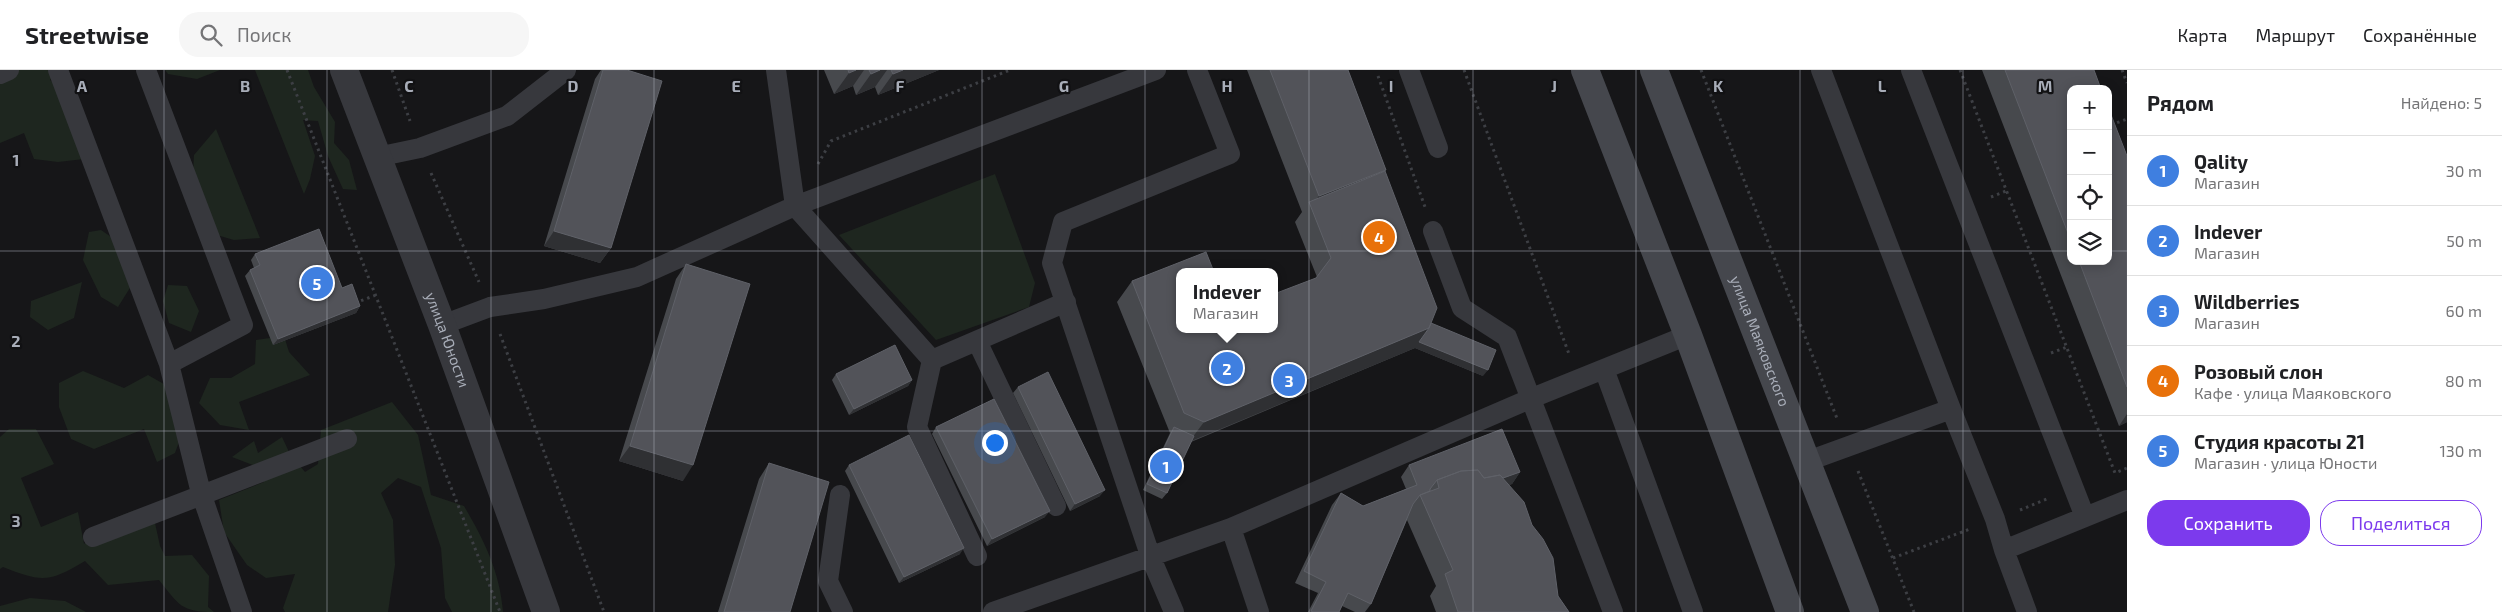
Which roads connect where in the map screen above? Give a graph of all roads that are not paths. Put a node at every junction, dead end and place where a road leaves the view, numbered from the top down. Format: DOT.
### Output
graph roads {
  1 [pos="9,70"];
  2 [pos="58,70"];
  3 [pos="146,70"];
  4 [pos="344,70"];
  5 [pos="566,70"];
  6 [pos="776,70"];
  7 [pos="1156,70"];
  8 [pos="1197,70"];
  9 [pos="1409,70"];
  10 [pos="1585,70"];
  11 [pos="1654,70"];
  12 [pos="1821,70"];
  13 [pos="1911,70"];
  14 [pos="0,74"];
  15 [pos="1438,148"];
  16 [pos="377,157"];
  17 [pos="795,206"];
  18 [pos="1433,231"];
  19 [pos="1066,302"];
  20 [pos="442,325"];
  21 [pos="1688,335"];
  22 [pos="977,341"];
  23 [pos="932,360"];
  24 [pos="169,364"];
  25 [pos="1604,369"];
  26 [pos="1532,398"];
  27 [pos="1951,409"];
  28 [pos="347,440"];
  29 [pos="1808,461"];
  30 [pos="201,494"];
  31 [pos="840,495"];
  32 [pos="2127,500"];
  33 [pos="1056,506"];
  34 [pos="2084,517"];
  35 [pos="1231,528"];
  36 [pos="94,536"];
  37 [pos="2004,550"];
  38 [pos="977,556"];
  39 [pos="1151,558"];
  40 [pos="242,612"];
  41 [pos="546,612"];
  42 [pos="842,612"];
  43 [pos="993,612"];
  44 [pos="1174,612"];
  45 [pos="1259,612"];
  46 [pos="1613,612"];
  47 [pos="1692,612"];
  48 [pos="1790,612"];
  49 [pos="1866,612"];
  50 [pos="2027,612"];
  1 -- 14 [label="lane"];
  2 -- 24 [label="lane"];
  3 -- 24 [label="lane"];
  4 -- 16 [label="street, улица Юности"];
  5 -- 16 [label="lane"];
  6 -- 17 [label="lane"];
  7 -- 17 [label="lane"];
  8 -- 19 [label="lane"];
  9 -- 15 [label="lane"];
  10 -- 21 [label="main road"];
  11 -- 29 [label="main road, улица Маяковского"];
  12 -- 27 [label="lane"];
  13 -- 34 [label="lane"];
  16 -- 20 [label="street, улица Юности"];
  17 -- 20 [label="lane"];
  17 -- 23 [label="lane"];
  18 -- 26 [label="lane"];
  19 -- 22 [label="lane"];
  19 -- 39 [label="lane"];
  20 -- 41 [label="street, улица Юности"];
  21 -- 25 [label="lane"];
  21 -- 48 [label="main road"];
  22 -- 23 [label="lane"];
  22 -- 33 [label="lane"];
  23 -- 38 [label="lane"];
  24 -- 30 [label="lane"];
  25 -- 26 [label="lane"];
  25 -- 47 [label="lane"];
  26 -- 35 [label="lane"];
  26 -- 46 [label="lane"];
  27 -- 29 [label="lane"];
  27 -- 37 [label="lane"];
  28 -- 30 [label="lane"];
  29 -- 49 [label="main road, улица Маяковского"];
  30 -- 36 [label="lane"];
  30 -- 40 [label="lane"];
  31 -- 42 [label="lane"];
  32 -- 34 [label="lane"];
  34 -- 37 [label="lane"];
  35 -- 39 [label="lane"];
  35 -- 45 [label="lane"];
  37 -- 50 [label="lane"];
  39 -- 43 [label="lane"];
  39 -- 44 [label="lane"];
}
